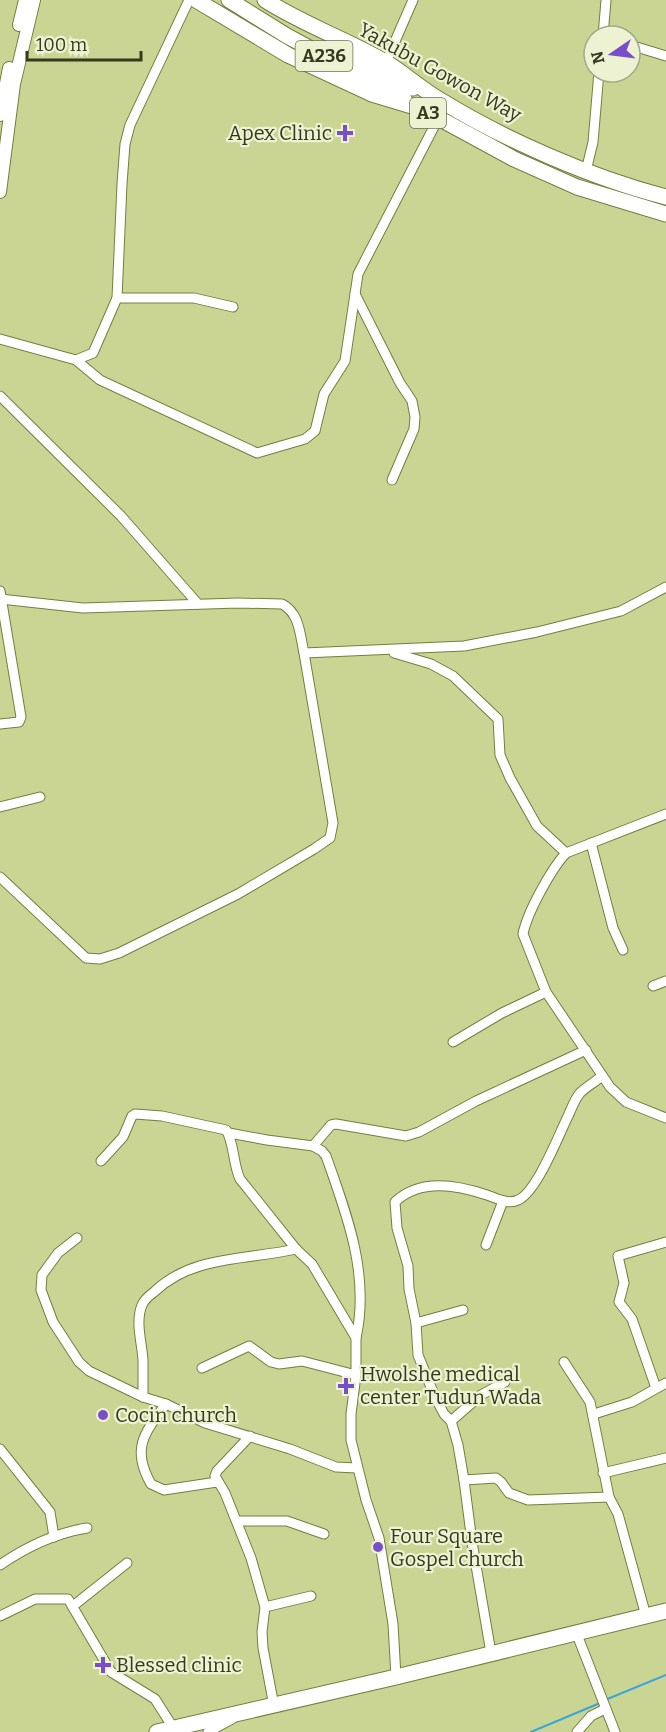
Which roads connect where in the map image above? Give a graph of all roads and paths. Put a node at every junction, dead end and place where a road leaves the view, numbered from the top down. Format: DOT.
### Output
graph roads {
  1 [pos="25,0"];
  2 [pos="34,0"];
  3 [pos="189,0"];
  4 [pos="196,0"];
  5 [pos="229,0"];
  6 [pos="250,0"];
  7 [pos="265,0"];
  8 [pos="281,0"];
  9 [pos="412,0"];
  10 [pos="606,0"];
  11 [pos="604,24"];
  12 [pos="347,44"];
  13 [pos="642,49"];
  14 [pos="666,56"];
  15 [pos="386,62"];
  16 [pos="598,84"];
  17 [pos="438,99"];
  18 [pos="422,110"];
  19 [pos="0,115"];
  20 [pos="438,119"];
  21 [pos="586,171"];
  22 [pos="0,192"];
  23 [pos="666,197"];
  24 [pos="666,214"];
  25 [pos="355,294"];
  26 [pos="117,298"];
  27 [pos="233,307"];
  28 [pos="0,339"];
  29 [pos="76,360"];
  30 [pos="0,396"];
  31 [pos="392,480"];
  32 [pos="666,587"];
  33 [pos="0,596"];
  34 [pos="198,604"];
  35 [pos="386,651"];
  36 [pos="304,653"];
  37 [pos="0,724"];
  38 [pos="40,797"];
  39 [pos="0,807"];
  40 [pos="666,814"];
  41 [pos="591,843"];
  42 [pos="566,853"];
  43 [pos="0,877"];
  44 [pos="624,950"];
  45 [pos="666,981"];
  46 [pos="653,986"];
  47 [pos="546,992"];
  48 [pos="453,1042"];
  49 [pos="586,1050"];
  50 [pos="602,1076"];
  51 [pos="666,1119"];
  52 [pos="229,1133"];
  53 [pos="314,1146"];
  54 [pos="101,1161"];
  55 [pos="503,1201"];
  56 [pos="77,1238"];
  57 [pos="666,1242"];
  58 [pos="486,1245"];
  59 [pos="296,1249"];
  60 [pos="463,1310"];
  61 [pos="416,1323"];
  62 [pos="356,1338"];
  63 [pos="564,1362"];
  64 [pos="202,1368"];
  65 [pos="356,1375"];
  66 [pos="505,1382"];
  67 [pos="666,1383"];
  68 [pos="656,1388"];
  69 [pos="143,1397"];
  70 [pos="166,1404"];
  71 [pos="594,1414"];
  72 [pos="451,1421"];
  73 [pos="250,1436"];
  74 [pos="0,1449"];
  75 [pos="666,1458"];
  76 [pos="357,1468"];
  77 [pos="603,1473"];
  78 [pos="464,1480"];
  79 [pos="217,1482"];
  80 [pos="609,1497"];
  81 [pos="237,1521"];
  82 [pos="87,1528"];
  83 [pos="324,1534"];
  84 [pos="54,1537"];
  85 [pos="127,1563"];
  86 [pos="0,1564"];
  87 [pos="311,1596"];
  88 [pos="73,1606"];
  89 [pos="265,1607"];
  90 [pos="666,1611"];
  91 [pos="0,1616"];
  92 [pos="646,1616"];
  93 [pos="576,1632"];
  94 [pos="491,1653"];
  95 [pos="396,1677"];
  96 [pos="274,1706"];
  97 [pos="604,1706"];
  98 [pos="242,1713"];
  99 [pos="174,1728"];
  100 [pos="157,1732"];
  101 [pos="208,1732"];
  102 [pos="577,1732"];
  103 [pos="615,1732"];
  1 -- 19 [label="street"];
  2 -- 22 [label="street"];
  3 -- 26 [label="street"];
  4 -- 18 [label="main road, Yakubu Gowon Way / A3"];
  5 -- 18 [label="main road, A236"];
  6 -- 17 [label="main road, A236"];
  7 -- 12 [label="main road, Yakubu Gowon Way / A3"];
  8 -- 12 [label="main road"];
  9 -- 15 [label="street"];
  10 -- 11 [label="street"];
  12 -- 15 [label="main road, Yakubu Gowon Way / A3"];
  13 -- 14 [label="street"];
  15 -- 17 [label="main road, Yakubu Gowon Way / A3"];
  16 -- 21 [label="street"];
  17 -- 21 [label="main road, Yakubu Gowon Way / A3"];
  18 -- 20 [label="main road, Yakubu Gowon Way / A3"];
  20 -- 24 [label="main road, Yakubu Gowon Way / A3"];
  20 -- 25 [label="street"];
  21 -- 23 [label="main road, Yakubu Gowon Way / A3"];
  25 -- 29 [label="street"];
  25 -- 31 [label="street"];
  26 -- 27 [label="street"];
  26 -- 29 [label="street"];
  28 -- 29 [label="street"];
  30 -- 34 [label="street"];
  32 -- 35 [label="street"];
  33 -- 34 [label="street"];
  33 -- 37 [label="street"];
  34 -- 36 [label="street"];
  35 -- 36 [label="street"];
  35 -- 42 [label="street"];
  36 -- 43 [label="street"];
  38 -- 39 [label="street"];
  40 -- 41 [label="street"];
  41 -- 42 [label="street"];
  41 -- 44 [label="street"];
  42 -- 47 [label="street"];
  45 -- 46 [label="street"];
  47 -- 48 [label="street"];
  47 -- 49 [label="street"];
  49 -- 50 [label="street"];
  49 -- 53 [label="street"];
  50 -- 51 [label="street"];
  50 -- 55 [label="street"];
  52 -- 53 [label="street"];
  52 -- 54 [label="street"];
  52 -- 59 [label="street"];
  53 -- 62 [label="street"];
  55 -- 58 [label="street"];
  55 -- 61 [label="street"];
  56 -- 69 [label="street"];
  57 -- 68 [label="street"];
  59 -- 62 [label="street"];
  59 -- 69 [label="street"];
  60 -- 61 [label="street"];
  61 -- 72 [label="street"];
  62 -- 65 [label="street"];
  63 -- 71 [label="street"];
  64 -- 65 [label="street"];
  65 -- 76 [label="street"];
  66 -- 72 [label="street"];
  67 -- 68 [label="street"];
  68 -- 71 [label="street"];
  69 -- 70 [label="street"];
  70 -- 73 [label="street"];
  70 -- 79 [label="street"];
  71 -- 77 [label="street"];
  72 -- 78 [label="street"];
  73 -- 76 [label="street"];
  73 -- 79 [label="street"];
  74 -- 84 [label="street"];
  75 -- 77 [label="street"];
  76 -- 95 [label="street"];
  77 -- 80 [label="street"];
  78 -- 80 [label="street"];
  78 -- 94 [label="street"];
  79 -- 81 [label="street"];
  80 -- 92 [label="street"];
  81 -- 83 [label="street"];
  81 -- 89 [label="street"];
  82 -- 84 [label="street"];
  84 -- 86 [label="street"];
  85 -- 88 [label="street"];
  87 -- 89 [label="street"];
  88 -- 91 [label="street"];
  88 -- 99 [label="street"];
  89 -- 96 [label="street"];
  90 -- 92 [label="main road"];
  92 -- 93 [label="main road"];
  93 -- 94 [label="main road"];
  93 -- 97 [label="street"];
  94 -- 95 [label="main road"];
  95 -- 96 [label="main road"];
  96 -- 98 [label="main road"];
  97 -- 102 [label="street"];
  97 -- 103 [label="street"];
  98 -- 99 [label="main road"];
  98 -- 101 [label="street"];
  99 -- 100 [label="main road"];
}
